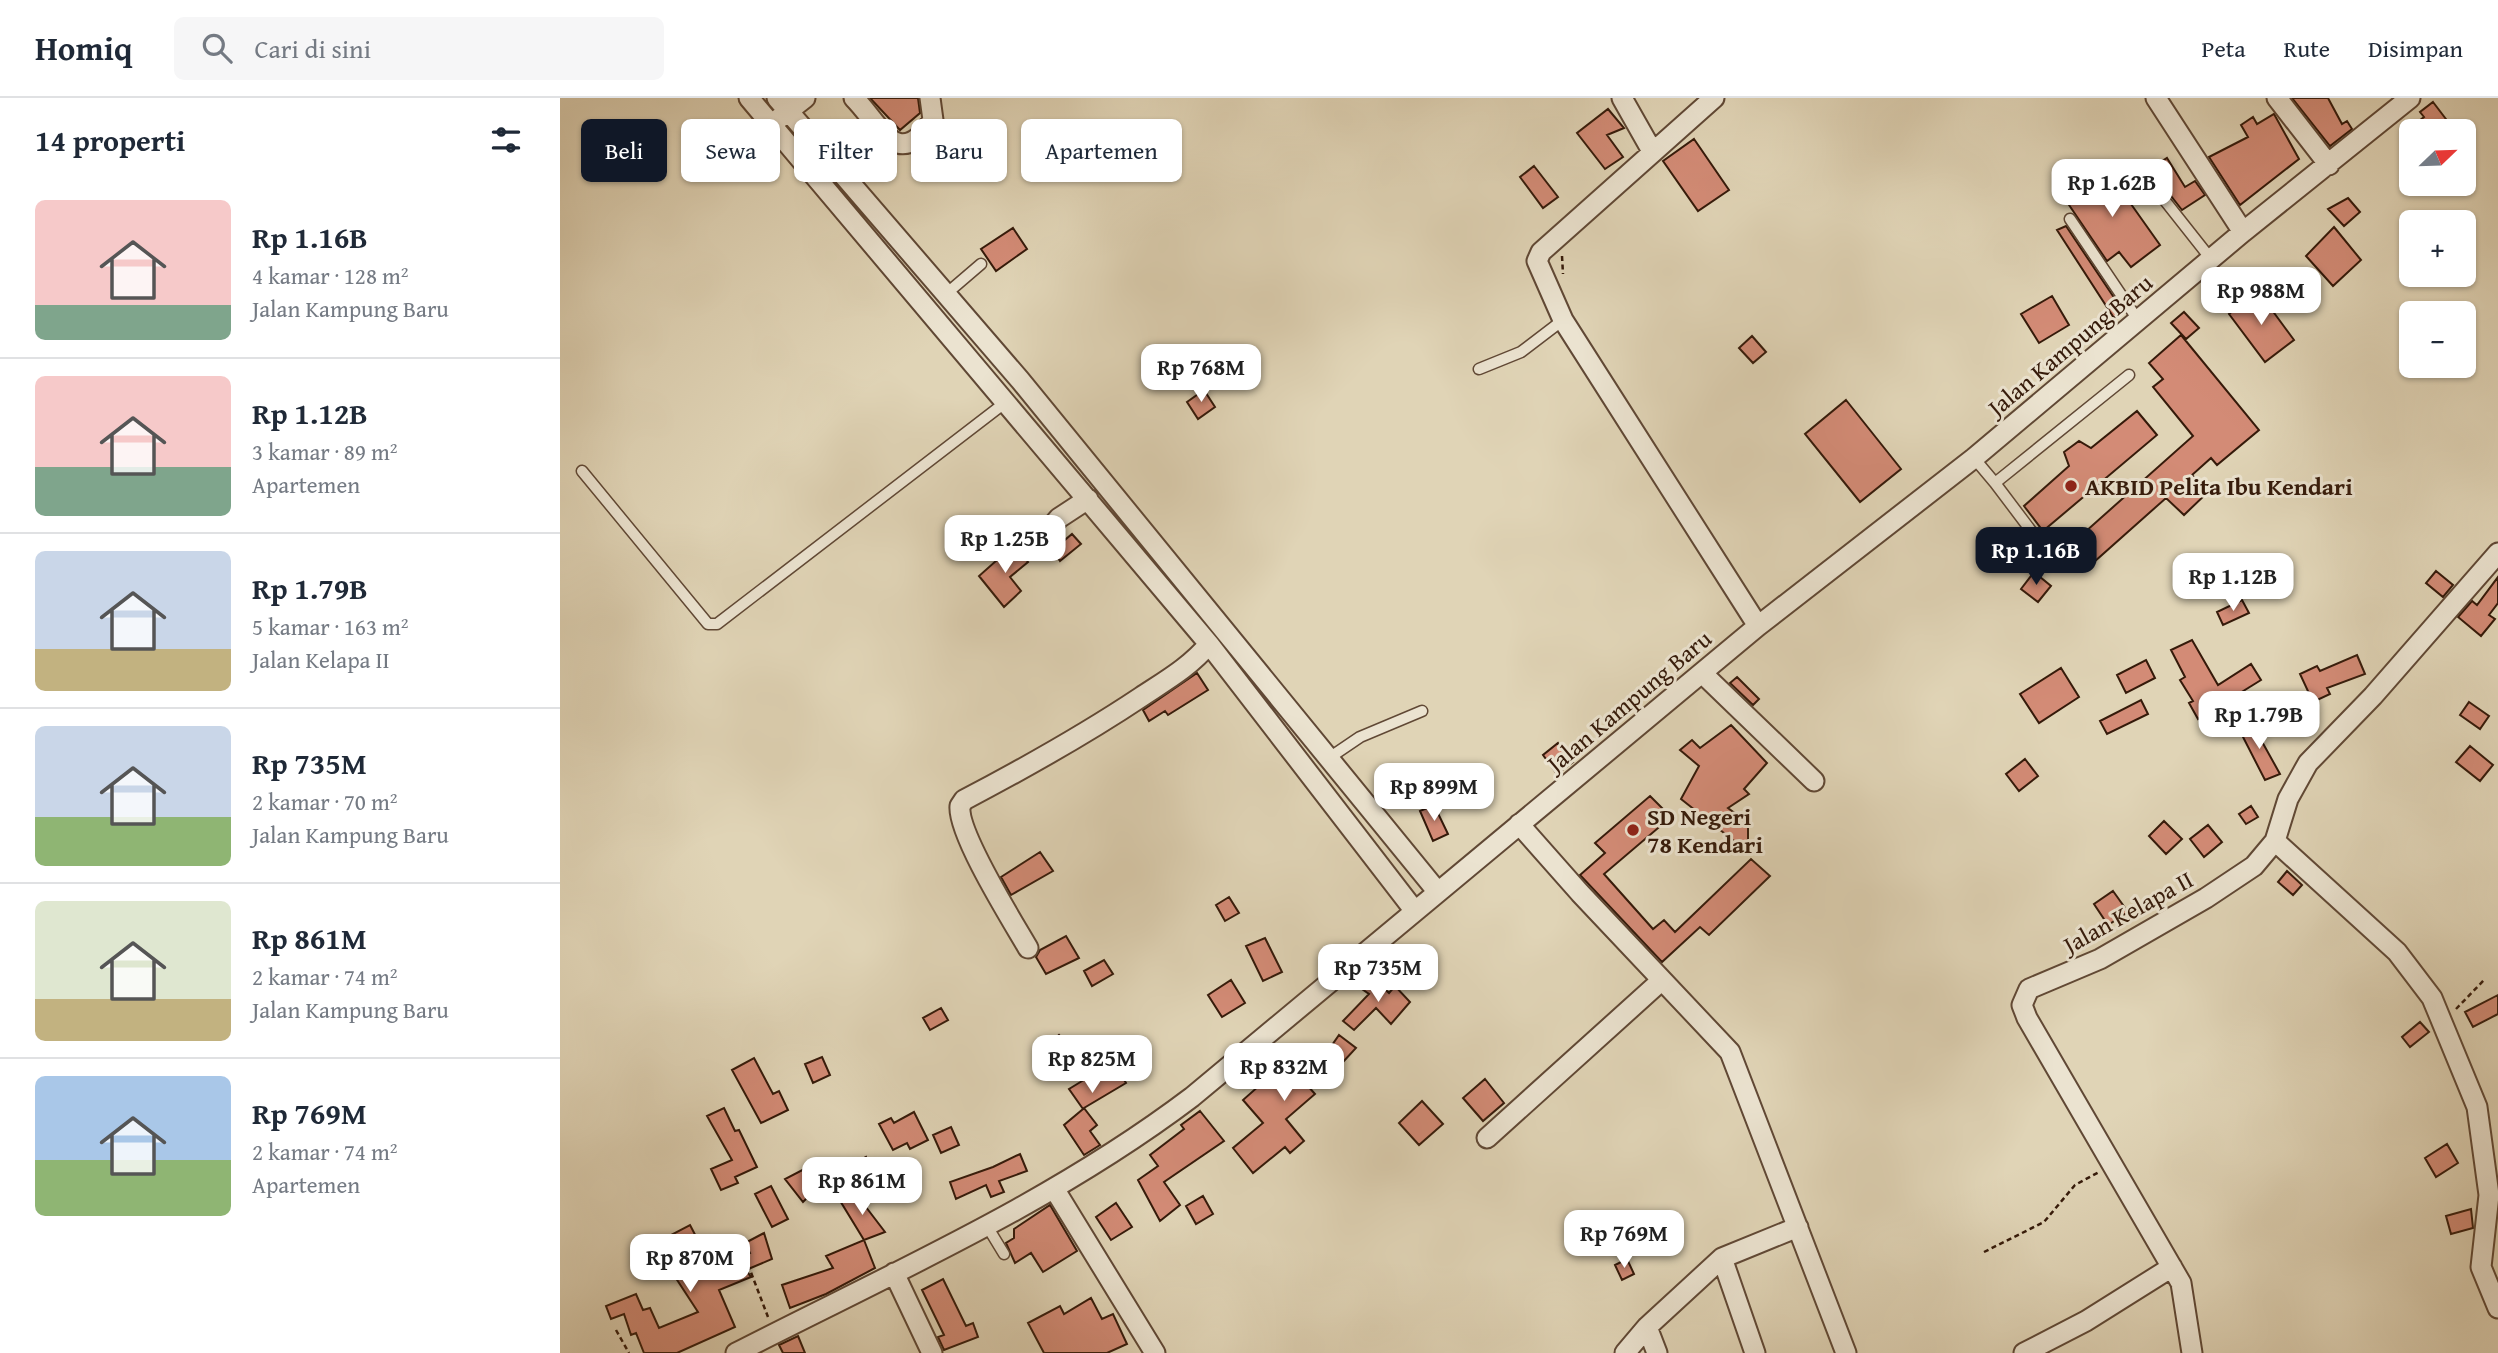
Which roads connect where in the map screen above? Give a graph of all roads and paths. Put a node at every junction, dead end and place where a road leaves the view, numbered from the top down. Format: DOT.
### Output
graph roads {
  1 [pos="749,98"];
  2 [pos="805,98"];
  3 [pos="854,98"];
  4 [pos="930,98"];
  5 [pos="1622,98"];
  6 [pos="1714,98"];
  7 [pos="2156,98"];
  8 [pos="2277,98"];
  9 [pos="2410,98"];
  10 [pos="782,104"];
  11 [pos="766,119"];
  12 [pos="780,135"];
  13 [pos="1651,151"];
  14 [pos="2329,165"];
  15 [pos="2147,178"];
  16 [pos="2070,219"];
  17 [pos="2243,232"];
  18 [pos="2211,259"];
  19 [pos="981,264"];
  20 [pos="946,294"];
  21 [pos="1563,320"];
  22 [pos="2138,320"];
  23 [pos="1479,369"];
  24 [pos="2129,375"];
  25 [pos="1006,402"];
  26 [pos="1974,458"];
  27 [pos="582,471"];
  28 [pos="1995,483"];
  29 [pos="1088,499"];
  30 [pos="1040,540"];
  31 [pos="2045,542"];
  32 [pos="2498,553"];
  33 [pos="1758,626"];
  34 [pos="1209,645"];
  35 [pos="1702,673"];
  36 [pos="1422,711"];
  37 [pos="1329,758"];
  38 [pos="1814,781"];
  39 [pos="1519,824"];
  40 [pos="2275,841"];
  41 [pos="1437,891"];
  42 [pos="1414,910"];
  43 [pos="1028,948"];
  44 [pos="2485,979"];
  45 [pos="1662,980"];
  46 [pos="2443,1023"];
  47 [pos="1487,1138"];
  48 [pos="2114,1164"];
  49 [pos="1055,1190"];
  50 [pos="987,1226"];
  51 [pos="1798,1227"];
  52 [pos="742,1249"];
  53 [pos="1984,1252"];
  54 [pos="1004,1254"];
  55 [pos="1722,1258"];
  56 [pos="2172,1267"];
  57 [pos="894,1273"];
  58 [pos="2498,1308"];
  59 [pos="1647,1327"];
  60 [pos="616,1330"];
  61 [pos="774,1334"];
  62 [pos="629,1353"];
  63 [pos="736,1353"];
  64 [pos="932,1353"];
  65 [pos="1155,1353"];
  66 [pos="1625,1353"];
  67 [pos="1657,1353"];
  68 [pos="1755,1353"];
  69 [pos="1846,1353"];
  70 [pos="2024,1353"];
  71 [pos="2192,1353"];
  1 -- 11 [label="street"];
  2 -- 10 [label="street"];
  3 -- 4 [label="street"];
  5 -- 13 [label="street"];
  6 -- 13 [label="street"];
  7 -- 17 [label="street"];
  8 -- 14 [label="street"];
  9 -- 14 [label="street, Jalan Kampung Baru"];
  10 -- 20 [label="street"];
  12 -- 25 [label="street"];
  13 -- 21 [label="street"];
  14 -- 17 [label="street, Jalan Kampung Baru"];
  15 -- 18 [label="lane"];
  16 -- 22 [label="lane"];
  17 -- 18 [label="street, Jalan Kampung Baru"];
  18 -- 22 [label="street, Jalan Kampung Baru"];
  19 -- 20 [label="lane"];
  20 -- 37 [label="street"];
  21 -- 23 [label="lane"];
  21 -- 33 [label="street"];
  22 -- 26 [label="street, Jalan Kampung Baru"];
  24 -- 28 [label="lane"];
  25 -- 27 [label="lane"];
  25 -- 29 [label="street"];
  26 -- 28 [label="lane"];
  26 -- 33 [label="street, Jalan Kampung Baru"];
  28 -- 31 [label="lane"];
  29 -- 30 [label="street"];
  29 -- 34 [label="street"];
  32 -- 40 [label="street, Jalan Kelapa II"];
  33 -- 35 [label="street, Jalan Kampung Baru"];
  34 -- 42 [label="street"];
  34 -- 43 [label="street"];
  35 -- 38 [label="street"];
  35 -- 39 [label="street, Jalan Kampung Baru"];
  36 -- 37 [label="lane"];
  37 -- 41 [label="street"];
  39 -- 41 [label="street, Jalan Kampung Baru"];
  39 -- 45 [label="street"];
  40 -- 46 [label="street"];
  40 -- 48 [label="street, Jalan Kelapa II"];
  41 -- 42 [label="street, Jalan Kampung Baru"];
  42 -- 49 [label="street, Jalan Kampung Baru"];
  44 -- 46 [label="path"];
  45 -- 47 [label="street"];
  45 -- 51 [label="street"];
  46 -- 58 [label="street"];
  48 -- 53 [label="path"];
  48 -- 56 [label="street, Jalan Kelapa II"];
  49 -- 50 [label="street, Jalan Kampung Baru"];
  49 -- 65 [label="street"];
  50 -- 54 [label="lane"];
  50 -- 57 [label="street, Jalan Kampung Baru"];
  51 -- 55 [label="street"];
  51 -- 69 [label="street"];
  52 -- 61 [label="path"];
  55 -- 59 [label="street"];
  55 -- 68 [label="street"];
  56 -- 70 [label="street"];
  56 -- 71 [label="street, Jalan Kelapa II"];
  57 -- 61 [label="street, Jalan Kampung Baru"];
  57 -- 64 [label="street"];
  59 -- 66 [label="street"];
  59 -- 67 [label="street"];
  60 -- 62 [label="path"];
  61 -- 63 [label="street, Jalan Kampung Baru"];
}
